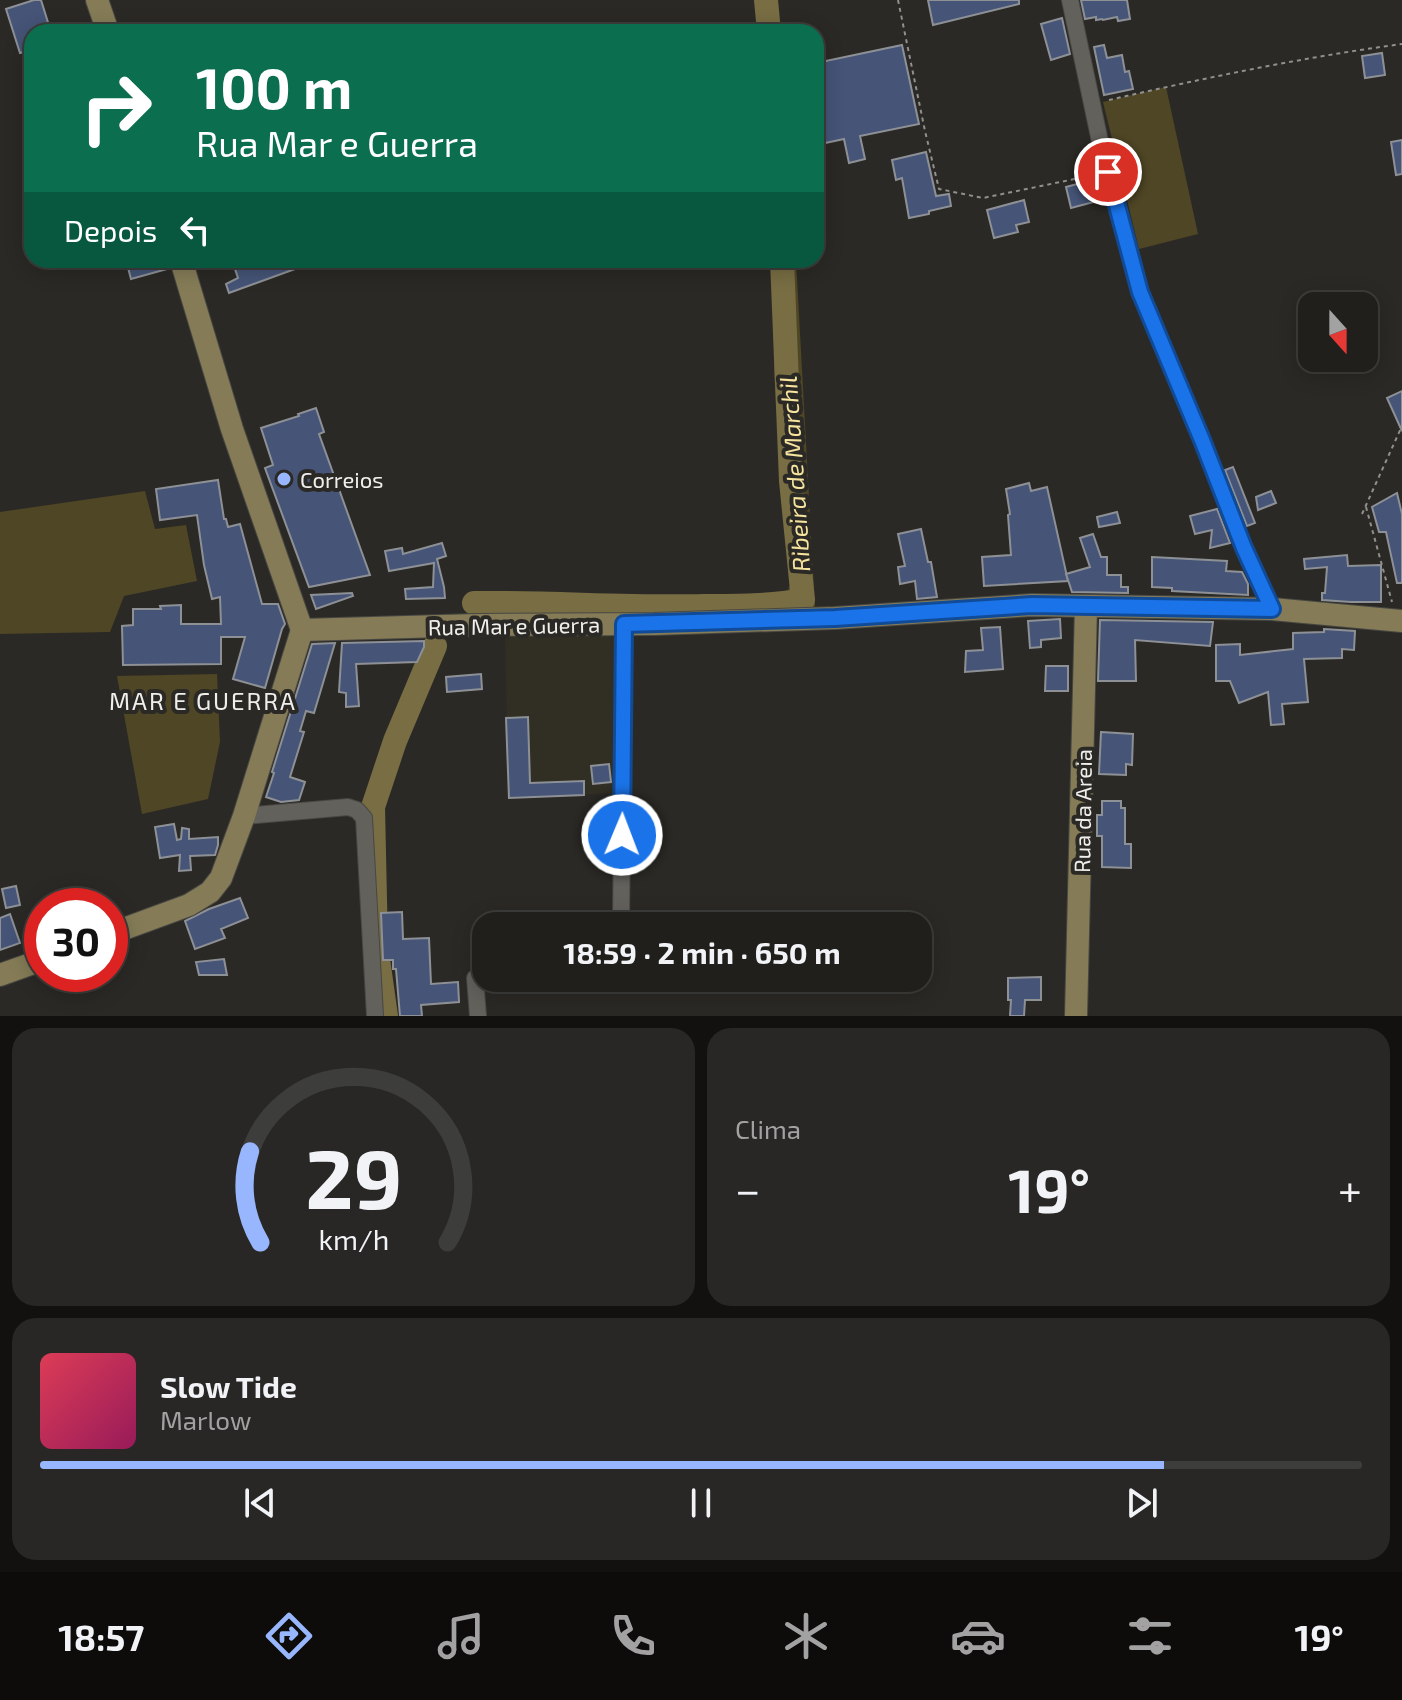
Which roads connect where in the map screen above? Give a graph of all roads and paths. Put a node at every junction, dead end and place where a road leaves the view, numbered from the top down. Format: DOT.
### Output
graph roads {
  1 [pos="97,0"];
  2 [pos="898,0"];
  3 [pos="1070,0"];
  4 [pos="105,24"];
  5 [pos="1402,44"];
  6 [pos="1092,104"];
  7 [pos="1108,172"];
  8 [pos="183,268"];
  9 [pos="1402,426"];
  10 [pos="1366,507"];
  11 [pos="1362,514"];
  12 [pos="1086,606"];
  13 [pos="1272,609"];
  14 [pos="1401,621"];
  15 [pos="624,624"];
  16 [pos="302,630"];
  17 [pos="244,816"];
  18 [pos="621,912"];
  19 [pos="128,927"];
  20 [pos="24,966"];
  21 [pos="0,975"];
  22 [pos="480,992"];
  23 [pos="375,1016"];
  24 [pos="478,1016"];
  25 [pos="1076,1016"];
  1 -- 4 [label="street"];
  2 -- 7 [label="path"];
  3 -- 6 [label="street"];
  5 -- 6 [label="path"];
  6 -- 7 [label="street"];
  7 -- 13 [label="street"];
  8 -- 16 [label="street"];
  9 -- 10 [label="path"];
  10 -- 11 [label="path"];
  10 -- 14 [label="path"];
  12 -- 13 [label="street, Rua Mar e Guerra"];
  12 -- 15 [label="street, Rua Mar e Guerra"];
  12 -- 25 [label="street, Rua da Areia"];
  13 -- 14 [label="street, Rua Mar e Guerra"];
  15 -- 16 [label="street, Rua Mar e Guerra"];
  15 -- 18 [label="street"];
  16 -- 17 [label="street"];
  17 -- 19 [label="street"];
  17 -- 23 [label="street"];
  20 -- 21 [label="street"];
  22 -- 24 [label="street"];
}
